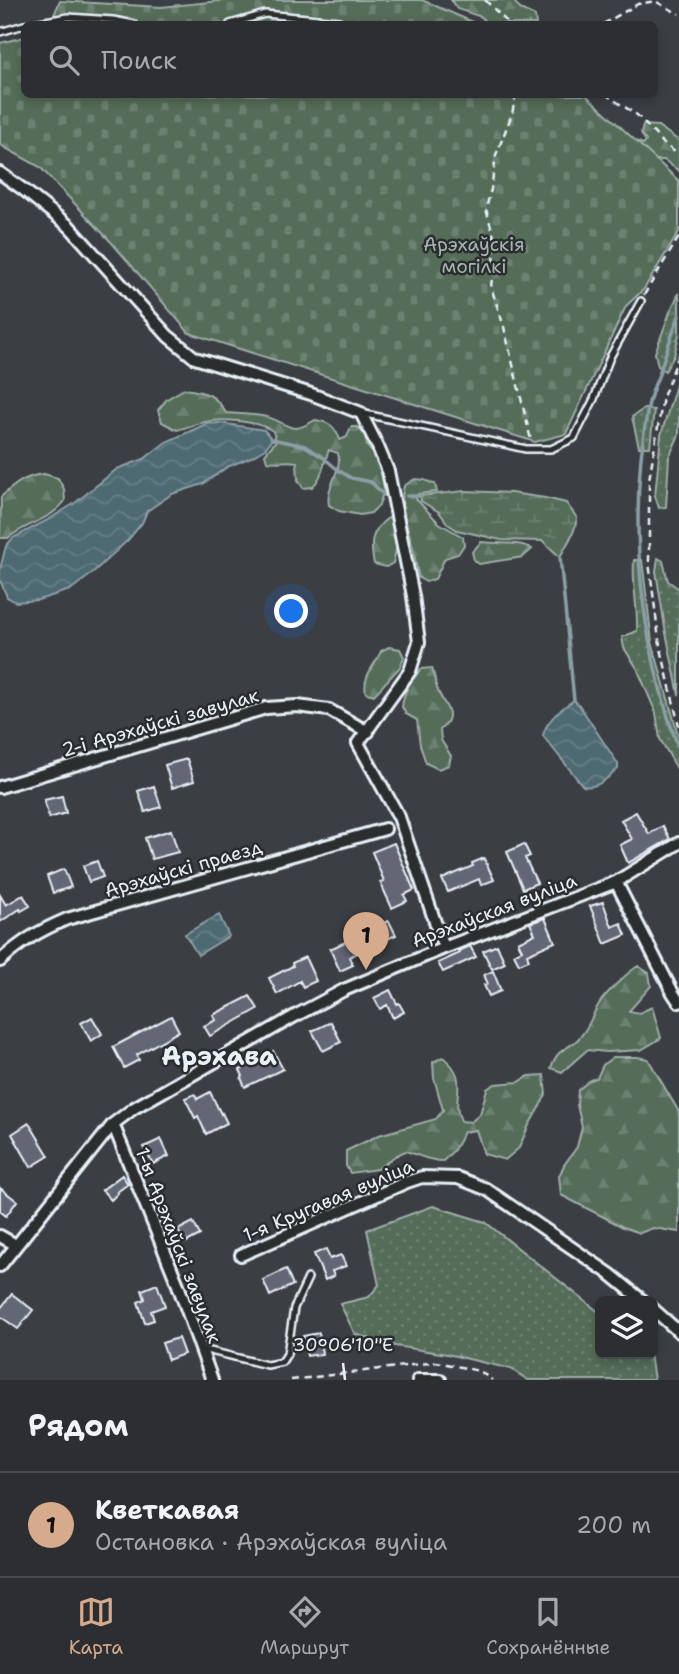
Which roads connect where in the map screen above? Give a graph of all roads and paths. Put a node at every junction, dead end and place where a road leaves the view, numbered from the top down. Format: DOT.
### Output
graph roads {
  1 [pos="485,0"];
  2 [pos="679,15"];
  3 [pos="48,21"];
  4 [pos="118,21"];
  5 [pos="240,21"];
  6 [pos="339,21"];
  7 [pos="506,21"];
  8 [pos="608,21"];
  9 [pos="21,27"];
  10 [pos="0,32"];
  11 [pos="515,98"];
  12 [pos="611,98"];
  13 [pos="679,155"];
  14 [pos="0,173"];
  15 [pos="679,237"];
  16 [pos="641,301"];
  17 [pos="679,355"];
  18 [pos="361,414"];
  19 [pos="533,449"];
  20 [pos="679,726"];
  21 [pos="368,732"];
  22 [pos="0,787"];
  23 [pos="385,829"];
  24 [pos="679,843"];
  25 [pos="616,881"];
  26 [pos="444,948"];
  27 [pos="0,961"];
  28 [pos="679,1002"];
  29 [pos="113,1124"];
  30 [pos="0,1236"];
  31 [pos="16,1245"];
  32 [pos="241,1255"];
  33 [pos="0,1266"];
  34 [pos="308,1278"];
  35 [pos="637,1296"];
  36 [pos="658,1313"];
  37 [pos="679,1332"];
  38 [pos="202,1349"];
  39 [pos="212,1380"];
  40 [pos="291,1380"];
  41 [pos="418,1380"];
  42 [pos="440,1380"];
  43 [pos="492,1380"];
  1 -- 7 [label="path"];
  2 -- 8 [label="path"];
  3 -- 4 [label="lane"];
  5 -- 6 [label="lane"];
  9 -- 10 [label="lane"];
  11 -- 19 [label="path"];
  12 -- 13 [label="path"];
  14 -- 18 [label="street"];
  15 -- 16 [label="path"];
  16 -- 19 [label="lane"];
  17 -- 20 [label="path"];
  18 -- 19 [label="lane"];
  18 -- 21 [label="street"];
  21 -- 22 [label="street, 2-і Арэхаўскі завулак"];
  21 -- 26 [label="street"];
  23 -- 27 [label="street, Арэхаўскі праезд"];
  24 -- 25 [label="street, Арэхаўская вуліца"];
  25 -- 26 [label="street, Арэхаўская вуліца"];
  25 -- 28 [label="street"];
  26 -- 29 [label="street, Арэхаўская вуліца"];
  29 -- 31 [label="street, Арэхаўская вуліца"];
  29 -- 38 [label="street, 1-ы Арэхаўскі завулак"];
  30 -- 31 [label="street"];
  31 -- 33 [label="street, Арэхаўская вуліца"];
  32 -- 35 [label="street, 1-я Кругавая вуліца"];
  34 -- 38 [label="lane"];
  36 -- 37 [label="street"];
  38 -- 39 [label="street, 1-ы Арэхаўскі завулак"];
  40 -- 43 [label="path"];
  41 -- 42 [label="street"];
}
